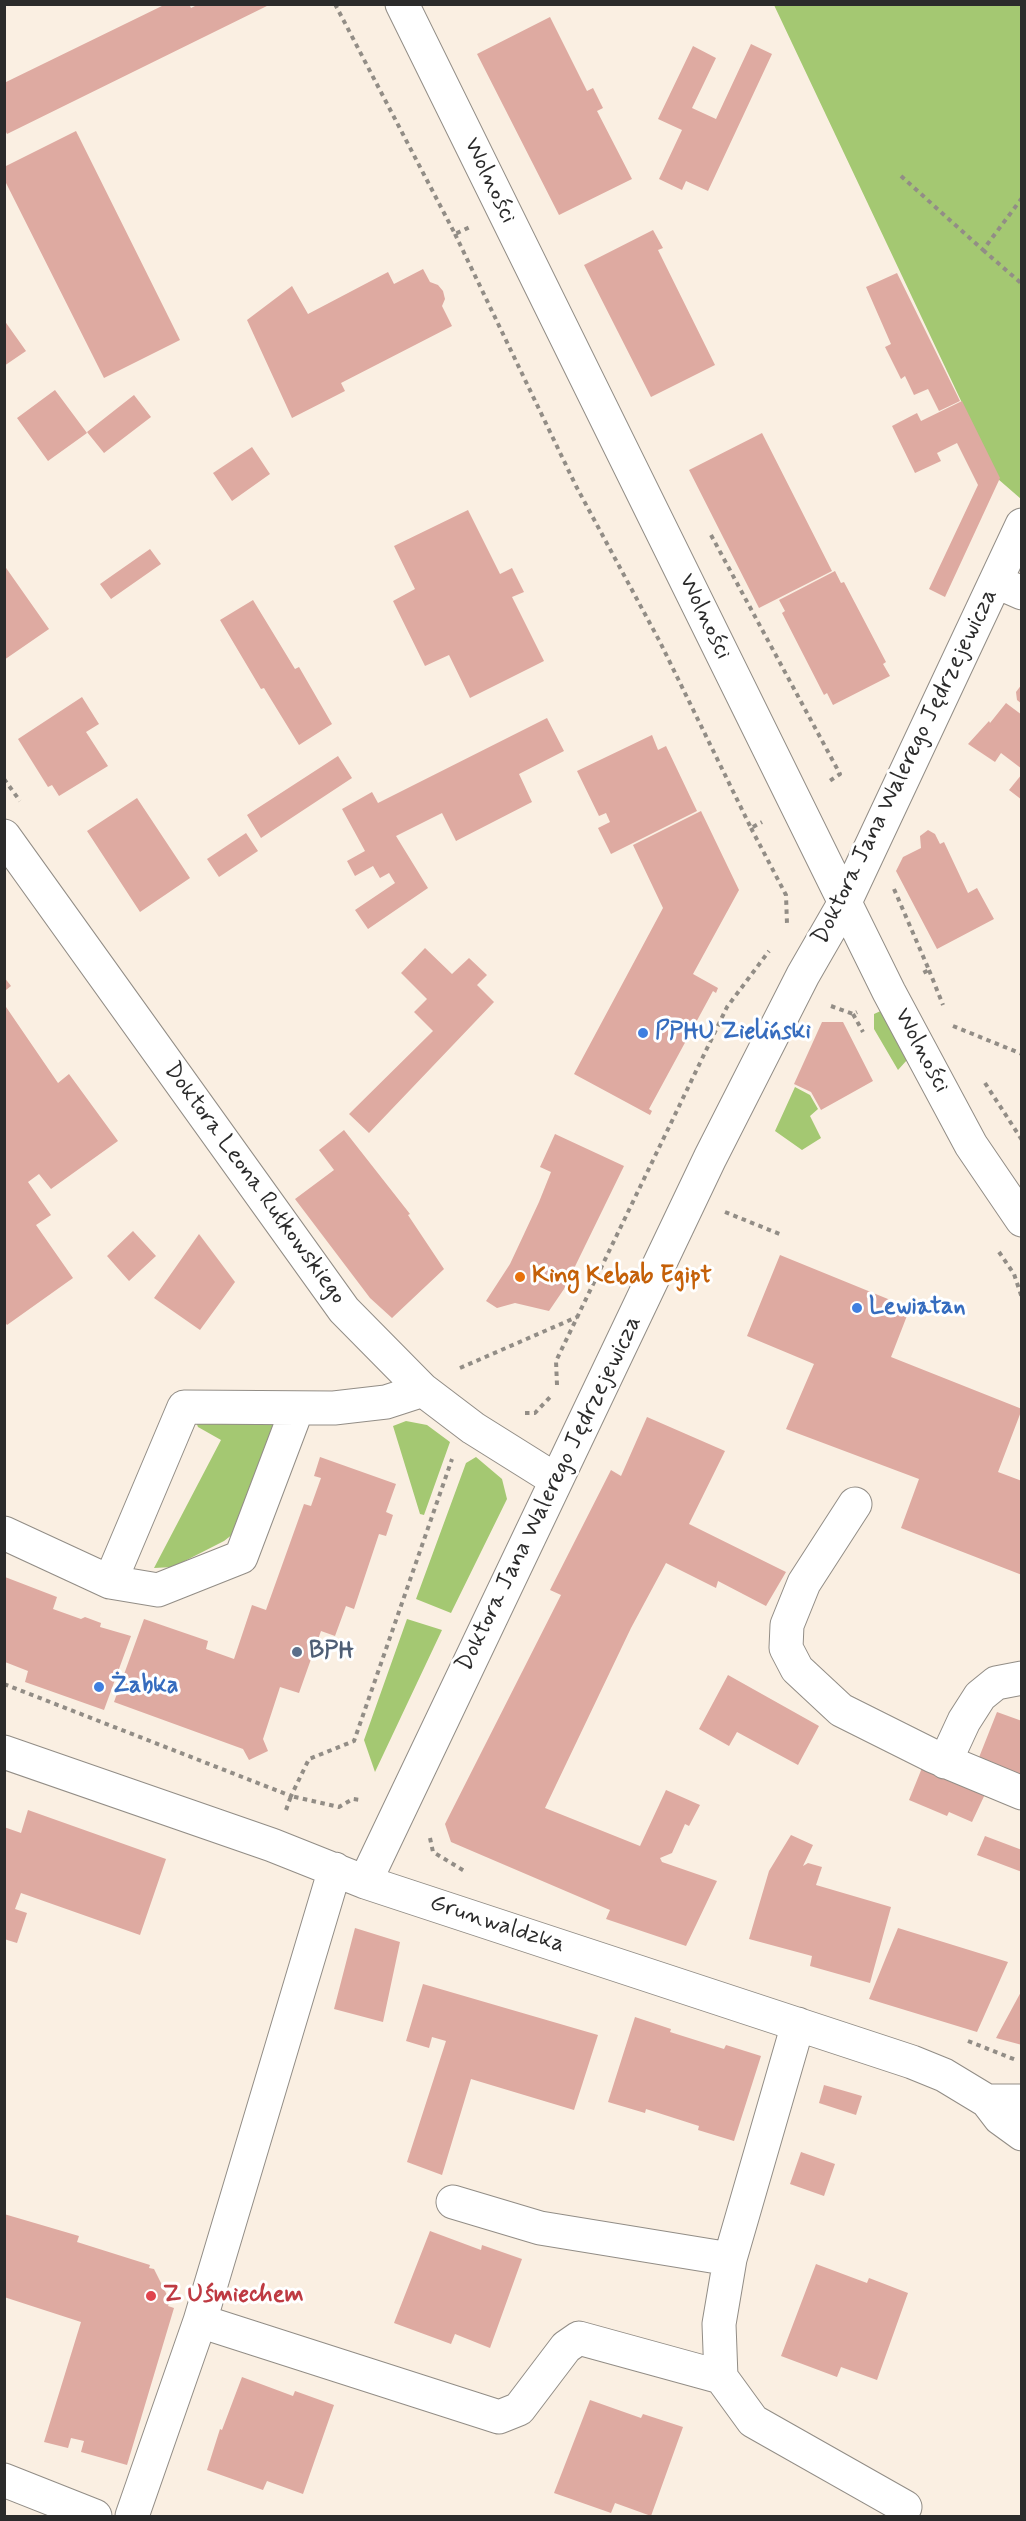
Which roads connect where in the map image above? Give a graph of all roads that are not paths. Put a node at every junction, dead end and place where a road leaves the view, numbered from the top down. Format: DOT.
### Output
graph roads {
  1 [pos="402,4"];
  2 [pos="1022,525"];
  3 [pos="1009,588"];
  4 [pos="4,836"];
  5 [pos="845,902"];
  6 [pos="1022,1220"];
  7 [pos="423,1390"];
  8 [pos="297,1409"];
  9 [pos="556,1480"];
  10 [pos="855,1504"];
  11 [pos="4,1533"];
  12 [pos="110,1582"];
  13 [pos="1022,1678"];
  14 [pos="4,1752"];
  15 [pos="945,1762"];
  16 [pos="1022,1793"];
  17 [pos="335,1869"];
  18 [pos="365,1882"];
  19 [pos="798,2024"];
  20 [pos="987,2101"];
  21 [pos="1022,2101"];
  22 [pos="1022,2134"];
  23 [pos="453,2202"];
  24 [pos="730,2259"];
  25 [pos="200,2321"];
  26 [pos="721,2377"];
  27 [pos="4,2480"];
  28 [pos="905,2507"];
  29 [pos="95,2517"];
  30 [pos="132,2517"];
  1 -- 5 [label="street, Wolności"];
  2 -- 3 [label="street, Doktora Jana Walerego Jędrzejewicza"];
  3 -- 5 [label="street, Doktora Jana Walerego Jędrzejewicza"];
  4 -- 7 [label="street, Doktora Leona Rutkowskiego"];
  5 -- 6 [label="street, Wolności"];
  5 -- 9 [label="street, Doktora Jana Walerego Jędrzejewicza"];
  7 -- 8 [label="street"];
  7 -- 9 [label="street, Doktora Leona Rutkowskiego"];
  8 -- 12 [label="street"];
  8 -- 12 [label="street"];
  9 -- 18 [label="street, Doktora Jana Walerego Jędrzejewicza"];
  10 -- 15 [label="street"];
  11 -- 12 [label="street"];
  13 -- 15 [label="street"];
  14 -- 17 [label="street, Grunwaldzka"];
  15 -- 16 [label="street"];
  17 -- 18 [label="street, Grunwaldzka"];
  17 -- 25 [label="street"];
  18 -- 19 [label="street, Grunwaldzka"];
  19 -- 20 [label="street, Grunwaldzka"];
  19 -- 24 [label="street"];
  20 -- 21 [label="street"];
  20 -- 22 [label="street, Grunwaldzka"];
  23 -- 24 [label="street"];
  24 -- 26 [label="street"];
  25 -- 26 [label="street"];
  25 -- 30 [label="street"];
  26 -- 28 [label="street"];
  27 -- 29 [label="street"];
}
